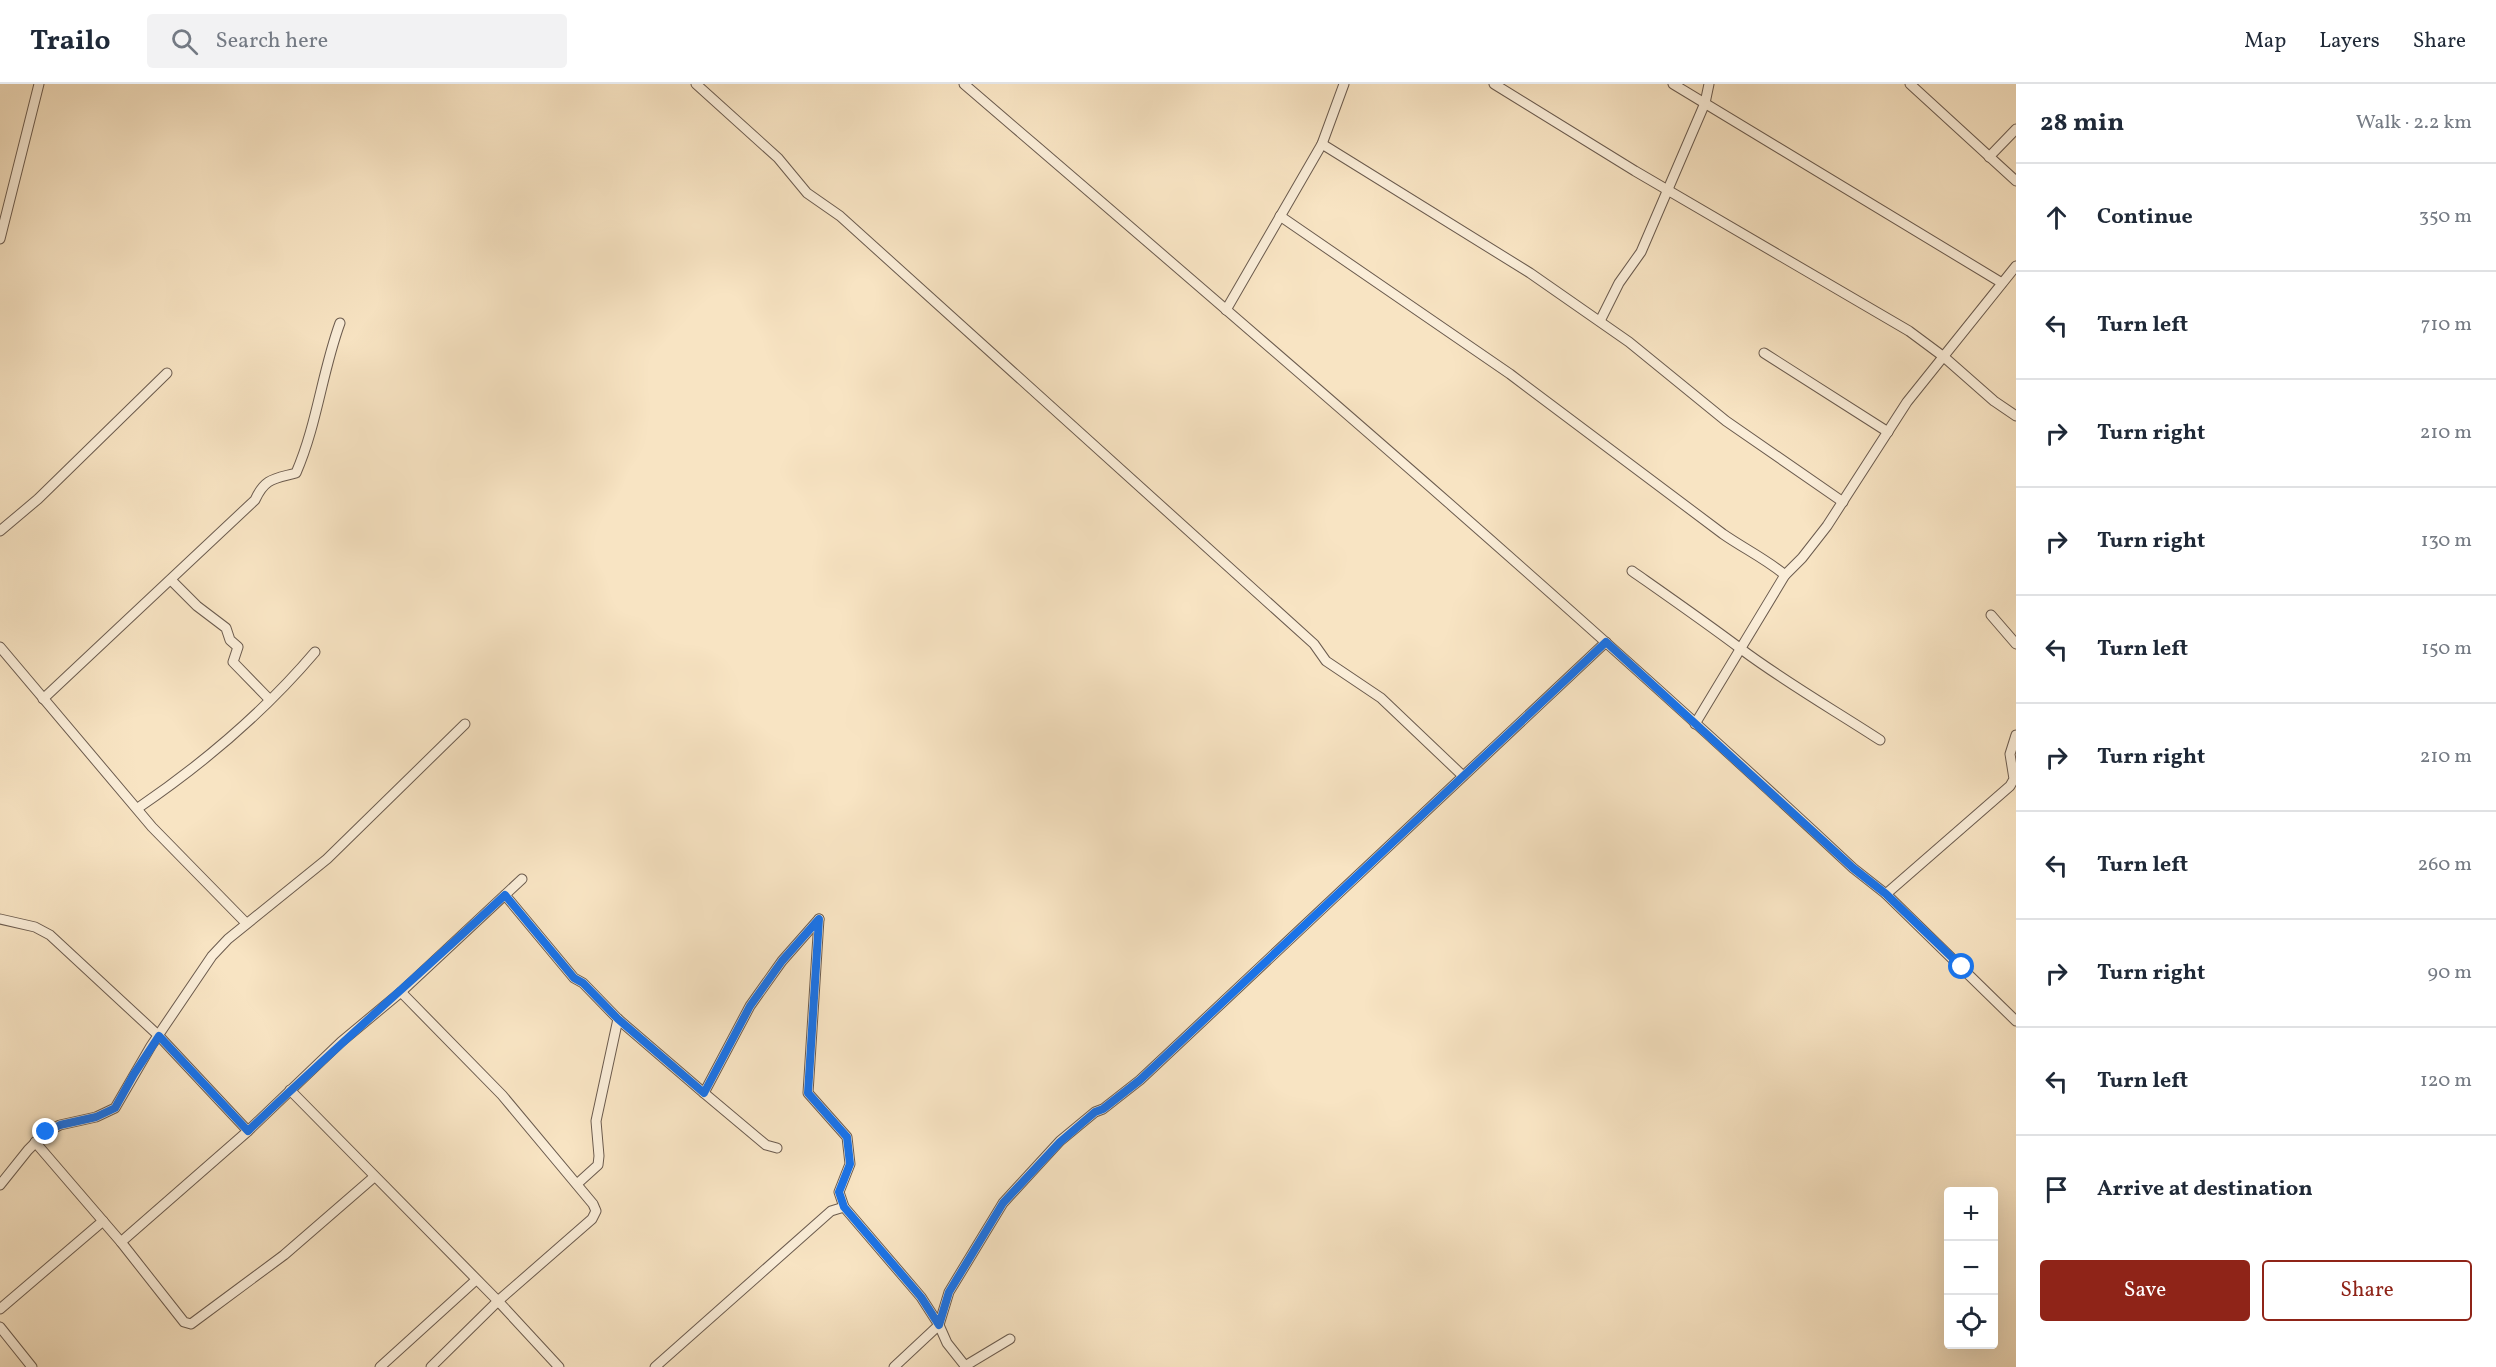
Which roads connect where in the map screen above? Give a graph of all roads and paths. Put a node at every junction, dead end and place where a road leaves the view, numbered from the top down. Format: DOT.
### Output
graph roads {
  1 [pos="39,84"];
  2 [pos="696,84"];
  3 [pos="964,84"];
  4 [pos="1344,84"];
  5 [pos="1494,84"];
  6 [pos="1673,84"];
  7 [pos="1709,84"];
  8 [pos="1910,84"];
  9 [pos="1705,103"];
  10 [pos="2016,129"];
  11 [pos="1322,144"];
  12 [pos="1989,157"];
  13 [pos="2016,181"];
  14 [pos="1668,190"];
  15 [pos="1280,216"];
  16 [pos="0,239"];
  17 [pos="2016,266"];
  18 [pos="2002,283"];
  19 [pos="1226,310"];
  20 [pos="1600,321"];
  21 [pos="340,323"];
  22 [pos="1764,353"];
  23 [pos="1944,357"];
  24 [pos="167,373"];
  25 [pos="2016,416"];
  26 [pos="1888,432"];
  27 [pos="1843,502"];
  28 [pos="0,531"];
  29 [pos="1632,572"];
  30 [pos="1785,574"];
  31 [pos="171,580"];
  32 [pos="1990,615"];
  33 [pos="1606,642"];
  34 [pos="2016,644"];
  35 [pos="0,647"];
  36 [pos="1741,649"];
  37 [pos="315,652"];
  38 [pos="43,699"];
  39 [pos="269,699"];
  40 [pos="465,724"];
  41 [pos="1695,724"];
  42 [pos="2016,735"];
  43 [pos="1880,740"];
  44 [pos="1463,777"];
  45 [pos="138,808"];
  46 [pos="522,879"];
  47 [pos="1886,894"];
  48 [pos="505,895"];
  49 [pos="0,919"];
  50 [pos="246,923"];
  51 [pos="401,992"];
  52 [pos="618,1019"];
  53 [pos="2016,1021"];
  54 [pos="159,1036"];
  55 [pos="290,1090"];
  56 [pos="704,1093"];
  57 [pos="248,1131"];
  58 [pos="35,1142"];
  59 [pos="777,1148"];
  60 [pos="374,1177"];
  61 [pos="577,1184"];
  62 [pos="0,1185"];
  63 [pos="844,1207"];
  64 [pos="104,1221"];
  65 [pos="121,1242"];
  66 [pos="476,1280"];
  67 [pos="498,1301"];
  68 [pos="0,1309"];
  69 [pos="939,1325"];
  70 [pos="0,1327"];
  71 [pos="1010,1340"];
  72 [pos="966,1366"];
  73 [pos="32,1367"];
  74 [pos="380,1367"];
  75 [pos="431,1367"];
  76 [pos="559,1367"];
  77 [pos="655,1367"];
  78 [pos="894,1367"];
  1 -- 16 [label="street"];
  2 -- 44 [label="street"];
  3 -- 19 [label="street"];
  4 -- 11 [label="street"];
  5 -- 14 [label="street"];
  6 -- 9 [label="street"];
  7 -- 9 [label="street"];
  8 -- 12 [label="street"];
  9 -- 14 [label="street"];
  9 -- 18 [label="street"];
  10 -- 12 [label="street"];
  11 -- 15 [label="street"];
  11 -- 20 [label="street"];
  12 -- 13 [label="street"];
  14 -- 20 [label="street"];
  14 -- 23 [label="street"];
  15 -- 19 [label="street"];
  15 -- 30 [label="street"];
  17 -- 18 [label="street"];
  18 -- 23 [label="street"];
  19 -- 33 [label="street"];
  20 -- 27 [label="street"];
  21 -- 31 [label="street"];
  22 -- 26 [label="street"];
  23 -- 25 [label="street"];
  23 -- 26 [label="street"];
  24 -- 28 [label="street"];
  26 -- 27 [label="street"];
  27 -- 30 [label="street"];
  29 -- 36 [label="street"];
  30 -- 36 [label="street"];
  31 -- 38 [label="street"];
  31 -- 39 [label="street"];
  32 -- 34 [label="street"];
  33 -- 41 [label="street"];
  33 -- 44 [label="street"];
  35 -- 38 [label="street"];
  36 -- 41 [label="street"];
  36 -- 43 [label="street"];
  37 -- 39 [label="street"];
  38 -- 45 [label="street"];
  39 -- 45 [label="street"];
  40 -- 50 [label="street"];
  41 -- 47 [label="street"];
  42 -- 47 [label="street"];
  44 -- 69 [label="street"];
  45 -- 50 [label="street"];
  46 -- 48 [label="street"];
  47 -- 53 [label="street"];
  48 -- 51 [label="street"];
  48 -- 52 [label="street"];
  49 -- 54 [label="street"];
  50 -- 54 [label="street"];
  51 -- 55 [label="street"];
  51 -- 61 [label="street"];
  52 -- 56 [label="street"];
  52 -- 61 [label="street"];
  54 -- 57 [label="street"];
  54 -- 58 [label="street"];
  55 -- 57 [label="street"];
  55 -- 60 [label="street"];
  56 -- 59 [label="street"];
  56 -- 63 [label="street"];
  57 -- 65 [label="street"];
  58 -- 62 [label="street"];
  58 -- 64 [label="street"];
  60 -- 65 [label="street"];
  60 -- 66 [label="street"];
  61 -- 67 [label="street"];
  63 -- 69 [label="street"];
  63 -- 77 [label="street"];
  64 -- 65 [label="street"];
  64 -- 68 [label="street"];
  66 -- 67 [label="street"];
  66 -- 74 [label="street"];
  67 -- 75 [label="street"];
  67 -- 76 [label="street"];
  69 -- 72 [label="street"];
  69 -- 78 [label="street"];
  70 -- 73 [label="street"];
  71 -- 72 [label="street"];
}
